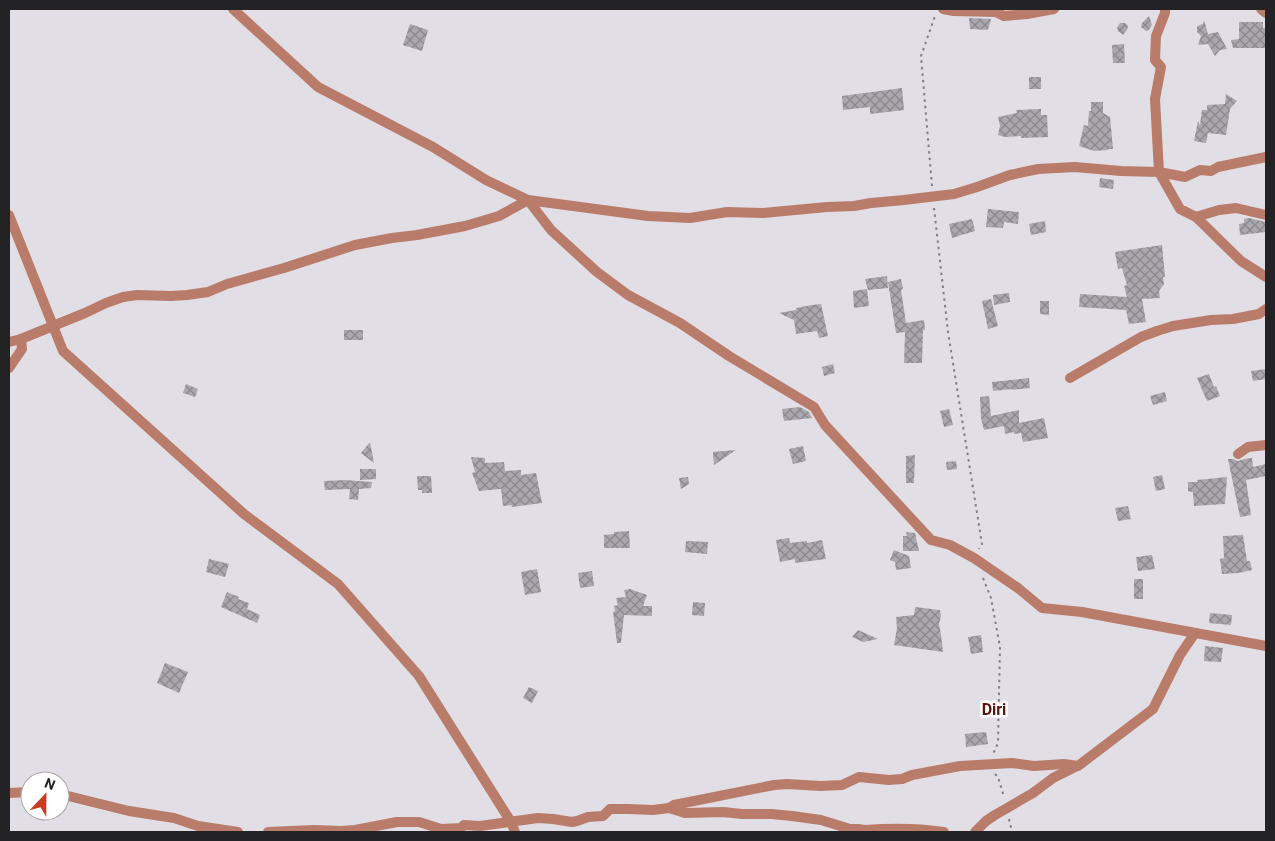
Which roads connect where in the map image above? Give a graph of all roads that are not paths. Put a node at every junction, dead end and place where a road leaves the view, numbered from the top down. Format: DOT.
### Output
graph roads {
  1 [pos="233,9"];
  2 [pos="943,9"];
  3 [pos="1054,9"];
  4 [pos="1165,9"];
  5 [pos="1261,9"];
  6 [pos="984,10"];
  7 [pos="1266,13"];
  8 [pos="1266,157"];
  9 [pos="1159,172"];
  10 [pos="528,200"];
  11 [pos="1266,215"];
  12 [pos="9,216"];
  13 [pos="1196,216"];
  14 [pos="1266,277"];
  15 [pos="1266,309"];
  16 [pos="53,326"];
  17 [pos="21,339"];
  18 [pos="9,342"];
  19 [pos="9,368"];
  20 [pos="1070,378"];
  21 [pos="1266,445"];
  22 [pos="1238,454"];
  23 [pos="1195,633"];
  24 [pos="1266,646"];
  25 [pos="1078,766"];
  26 [pos="70,796"];
  27 [pos="669,808"];
  28 [pos="511,822"];
  29 [pos="238,832"];
  30 [pos="268,832"];
  31 [pos="515,832"];
  32 [pos="944,832"];
  33 [pos="975,832"];
  1 -- 10 [label="street"];
  2 -- 6 [label="street"];
  3 -- 6 [label="street"];
  4 -- 9 [label="street"];
  5 -- 7 [label="street"];
  8 -- 9 [label="street"];
  9 -- 10 [label="street"];
  9 -- 13 [label="street"];
  10 -- 16 [label="street"];
  10 -- 23 [label="street"];
  11 -- 13 [label="street"];
  12 -- 16 [label="street"];
  13 -- 14 [label="street"];
  15 -- 20 [label="street"];
  16 -- 17 [label="street"];
  16 -- 28 [label="street"];
  17 -- 18 [label="street"];
  17 -- 19 [label="street"];
  21 -- 22 [label="street"];
  23 -- 24 [label="street"];
  23 -- 25 [label="street"];
  25 -- 27 [label="street"];
  25 -- 33 [label="street"];
  26 -- 29 [label="street"];
  27 -- 28 [label="street"];
  27 -- 32 [label="street"];
  28 -- 30 [label="street"];
  28 -- 31 [label="street"];
}
